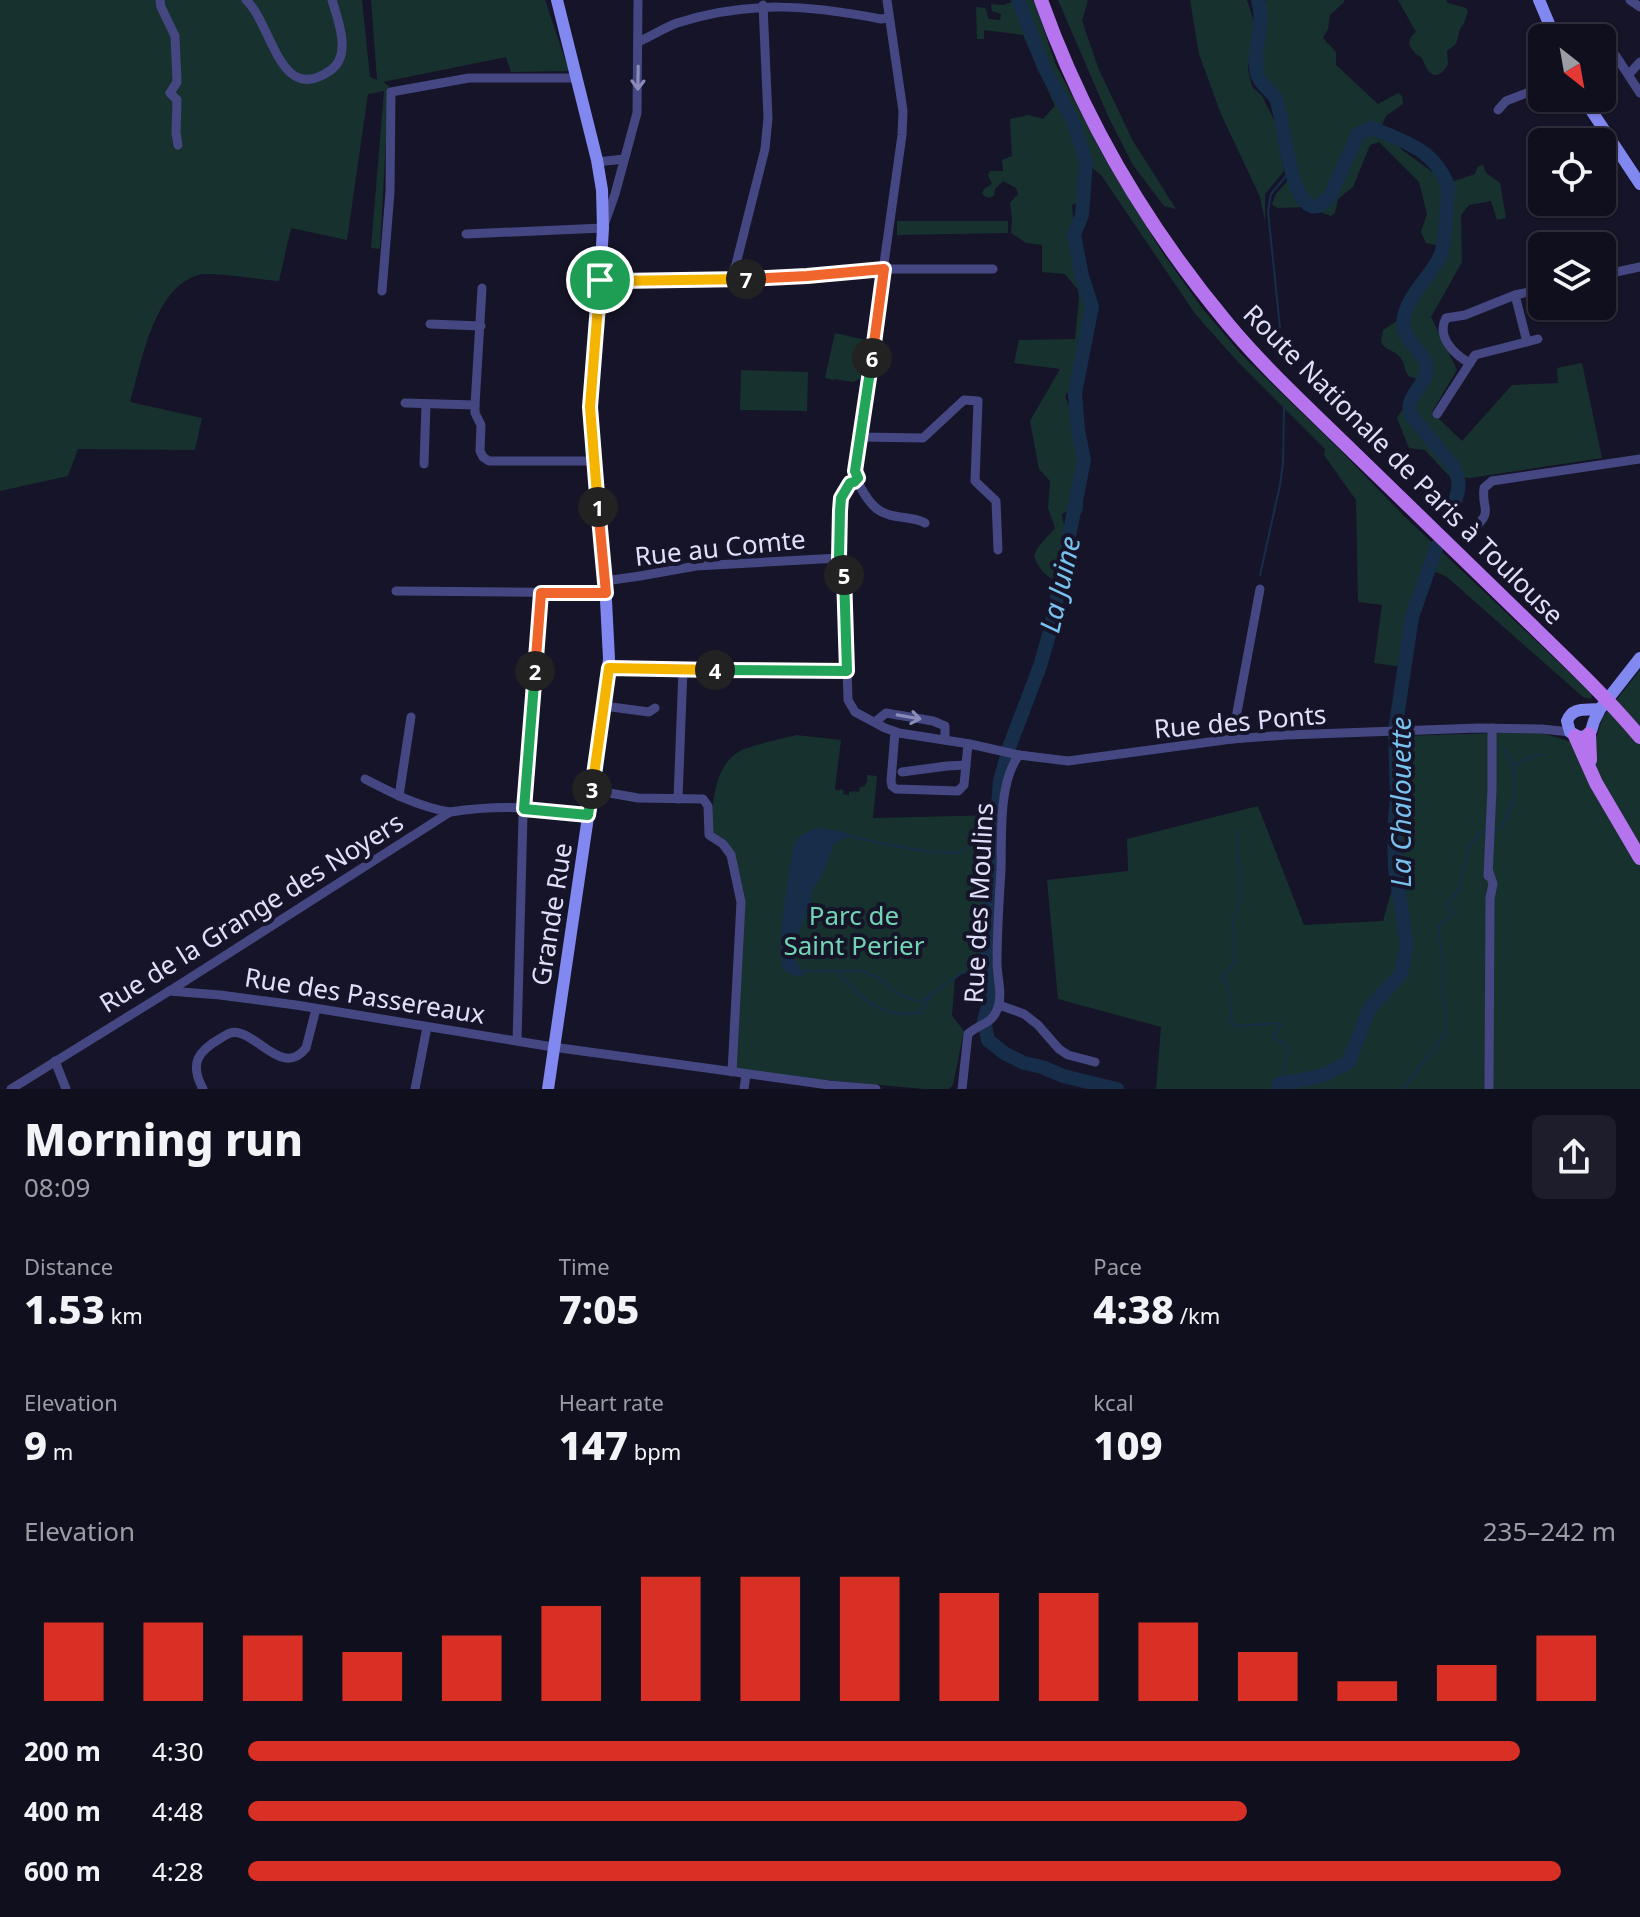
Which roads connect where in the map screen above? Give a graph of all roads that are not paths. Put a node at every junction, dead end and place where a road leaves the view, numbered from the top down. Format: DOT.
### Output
graph roads {
  1 [pos="160,0"];
  2 [pos="246,0"];
  3 [pos="332,0"];
  4 [pos="557,0"];
  5 [pos="638,0"];
  6 [pos="887,0"];
  7 [pos="1041,0"];
  8 [pos="1051,0"];
  9 [pos="1539,0"];
  10 [pos="1630,0"];
  11 [pos="763,5"];
  12 [pos="1640,7"];
  13 [pos="889,18"];
  14 [pos="1549,24"];
  15 [pos="638,42"];
  16 [pos="1616,56"];
  17 [pos="1640,62"];
  18 [pos="1629,74"];
  19 [pos="577,78"];
  20 [pos="1528,92"];
  21 [pos="1640,93"];
  22 [pos="1498,110"];
  23 [pos="1592,112"];
  24 [pos="178,145"];
  25 [pos="624,159"];
  26 [pos="597,162"];
  27 [pos="1640,184"];
  28 [pos="603,228"];
  29 [pos="466,234"];
  30 [pos="1640,267"];
  31 [pos="884,269"];
  32 [pos="993,269"];
  33 [pos="1616,272"];
  34 [pos="730,279"];
  35 [pos="600,280"];
  36 [pos="482,288"];
  37 [pos="382,291"];
  38 [pos="1528,292"];
  39 [pos="1515,295"];
  40 [pos="430,324"];
  41 [pos="481,326"];
  42 [pos="1538,339"];
  43 [pos="1527,342"];
  44 [pos="1470,363"];
  45 [pos="405,403"];
  46 [pos="426,404"];
  47 [pos="475,405"];
  48 [pos="1437,414"];
  49 [pos="861,437"];
  50 [pos="1640,459"];
  51 [pos="594,461"];
  52 [pos="424,464"];
  53 [pos="854,478"];
  54 [pos="925,523"];
  55 [pos="1472,530"];
  56 [pos="998,550"];
  57 [pos="839,558"];
  58 [pos="606,587"];
  59 [pos="1260,589"];
  60 [pos="396,591"];
  61 [pos="541,593"];
  62 [pos="1640,658"];
  63 [pos="609,668"];
  64 [pos="683,669"];
  65 [pos="847,671"];
  66 [pos="1592,678"];
  67 [pos="604,706"];
  68 [pos="655,708"];
  69 [pos="1622,709"];
  70 [pos="411,717"];
  71 [pos="1568,718"];
  72 [pos="875,722"];
  73 [pos="1640,722"];
  74 [pos="1586,724"];
  75 [pos="1492,728"];
  76 [pos="1542,729"];
  77 [pos="895,732"];
  78 [pos="1640,737"];
  79 [pos="1232,739"];
  80 [pos="945,740"];
  81 [pos="968,744"];
  82 [pos="1017,755"];
  83 [pos="966,765"];
  84 [pos="902,772"];
  85 [pos="365,779"];
  86 [pos="592,790"];
  87 [pos="399,796"];
  88 [pos="678,799"];
  89 [pos="524,809"];
  90 [pos="450,812"];
  91 [pos="588,815"];
  92 [pos="1640,858"];
  93 [pos="169,991"];
  94 [pos="999,1005"];
  95 [pos="316,1009"];
  96 [pos="427,1027"];
  97 [pos="517,1041"];
  98 [pos="553,1047"];
  99 [pos="55,1061"];
  100 [pos="1095,1062"];
  101 [pos="732,1072"];
  102 [pos="746,1074"];
  103 [pos="828,1087"];
  104 [pos="547,1088"];
  105 [pos="11,1089"];
  106 [pos="66,1089"];
  107 [pos="203,1089"];
  108 [pos="415,1089"];
  109 [pos="744,1089"];
  110 [pos="876,1089"];
  111 [pos="962,1089"];
  112 [pos="1489,1089"];
  1 -- 24 [label="street"];
  2 -- 3 [label="street"];
  4 -- 19 [label="main road, Grande Rue"];
  5 -- 15 [label="street"];
  6 -- 13 [label="street"];
  7 -- 66 [label="main road, Route Nationale de Paris à Toulouse"];
  8 -- 66 [label="main road, Route Nationale de Paris à Toulouse"];
  9 -- 14 [label="main road"];
  10 -- 12 [label="street"];
  11 -- 13 [label="street"];
  11 -- 15 [label="street"];
  11 -- 34 [label="street"];
  13 -- 31 [label="street"];
  15 -- 25 [label="street, one-way"];
  16 -- 18 [label="street"];
  17 -- 18 [label="street"];
  18 -- 21 [label="street"];
  19 -- 26 [label="main road, Grande Rue"];
  19 -- 37 [label="street"];
  20 -- 22 [label="street"];
  23 -- 27 [label="main road"];
  25 -- 26 [label="street"];
  25 -- 28 [label="street"];
  26 -- 28 [label="main road, Grande Rue"];
  28 -- 29 [label="street"];
  28 -- 35 [label="main road, Grande Rue"];
  30 -- 33 [label="street"];
  31 -- 32 [label="street"];
  31 -- 34 [label="street"];
  31 -- 49 [label="street"];
  34 -- 35 [label="street"];
  35 -- 51 [label="main road, Grande Rue"];
  36 -- 41 [label="street"];
  38 -- 39 [label="street"];
  39 -- 43 [label="street"];
  39 -- 44 [label="street"];
  40 -- 41 [label="street"];
  41 -- 47 [label="street"];
  42 -- 43 [label="street"];
  43 -- 44 [label="street"];
  44 -- 48 [label="street"];
  45 -- 46 [label="street"];
  46 -- 47 [label="street"];
  46 -- 52 [label="street"];
  47 -- 51 [label="street"];
  49 -- 53 [label="street"];
  49 -- 56 [label="street"];
  50 -- 55 [label="street"];
  51 -- 58 [label="main road, Grande Rue"];
  53 -- 54 [label="street"];
  53 -- 57 [label="street"];
  57 -- 58 [label="street, Rue au Comte"];
  57 -- 65 [label="street"];
  58 -- 61 [label="street, Rue au Comte"];
  58 -- 63 [label="main road, Grande Rue"];
  59 -- 79 [label="street"];
  60 -- 61 [label="street, Rue au Comte"];
  61 -- 89 [label="street"];
  62 -- 74 [label="main road"];
  63 -- 64 [label="street"];
  63 -- 67 [label="main road, Grande Rue"];
  64 -- 65 [label="street"];
  64 -- 88 [label="street"];
  65 -- 72 [label="street, Rue des Ponts"];
  66 -- 69 [label="main road, Route Nationale de Paris à Toulouse"];
  67 -- 68 [label="street"];
  67 -- 86 [label="main road, Grande Rue"];
  69 -- 73 [label="main road, Route Nationale de Paris à Toulouse"];
  69 -- 78 [label="main road, Route Nationale de Paris à Toulouse"];
  70 -- 87 [label="street"];
  71 -- 74 [label="main road"];
  71 -- 74 [label="main road"];
  71 -- 76 [label="street, Rue des Ponts"];
  72 -- 77 [label="street, Rue des Ponts"];
  72 -- 80 [label="street, one-way"];
  74 -- 76 [label="street, Rue des Ponts"];
  74 -- 92 [label="main road"];
  75 -- 76 [label="street, Rue des Ponts"];
  75 -- 79 [label="street, Rue des Ponts"];
  75 -- 112 [label="street"];
  77 -- 80 [label="street, Rue des Ponts"];
  77 -- 83 [label="street"];
  79 -- 82 [label="street, Rue des Ponts"];
  80 -- 81 [label="street, Rue des Ponts"];
  81 -- 82 [label="street, Rue des Ponts"];
  81 -- 83 [label="street"];
  82 -- 94 [label="street, Rue des Moulins"];
  83 -- 84 [label="street"];
  85 -- 87 [label="street"];
  86 -- 88 [label="street"];
  86 -- 91 [label="main road, Grande Rue"];
  87 -- 90 [label="street"];
  88 -- 101 [label="street"];
  89 -- 90 [label="street, Rue de la Grange des Noyers"];
  89 -- 91 [label="street, Rue de la Grange des Noyers"];
  89 -- 97 [label="street"];
  90 -- 93 [label="street, Rue de la Grange des Noyers"];
  91 -- 98 [label="main road, Grande Rue"];
  93 -- 95 [label="street, Rue des Passereaux"];
  93 -- 99 [label="street, Rue de la Grange des Noyers"];
  94 -- 100 [label="street"];
  94 -- 111 [label="street, Rue des Moulins"];
  95 -- 96 [label="street, Rue des Passereaux"];
  95 -- 107 [label="street"];
  96 -- 97 [label="street, Rue des Passereaux"];
  96 -- 108 [label="street"];
  97 -- 98 [label="street, Rue des Passereaux"];
  98 -- 101 [label="street"];
  98 -- 104 [label="main road, Grande Rue"];
  99 -- 105 [label="street, Rue de la Grange des Noyers"];
  99 -- 106 [label="street"];
  101 -- 102 [label="street"];
  102 -- 103 [label="street"];
  102 -- 109 [label="street"];
  103 -- 110 [label="street"];
}
